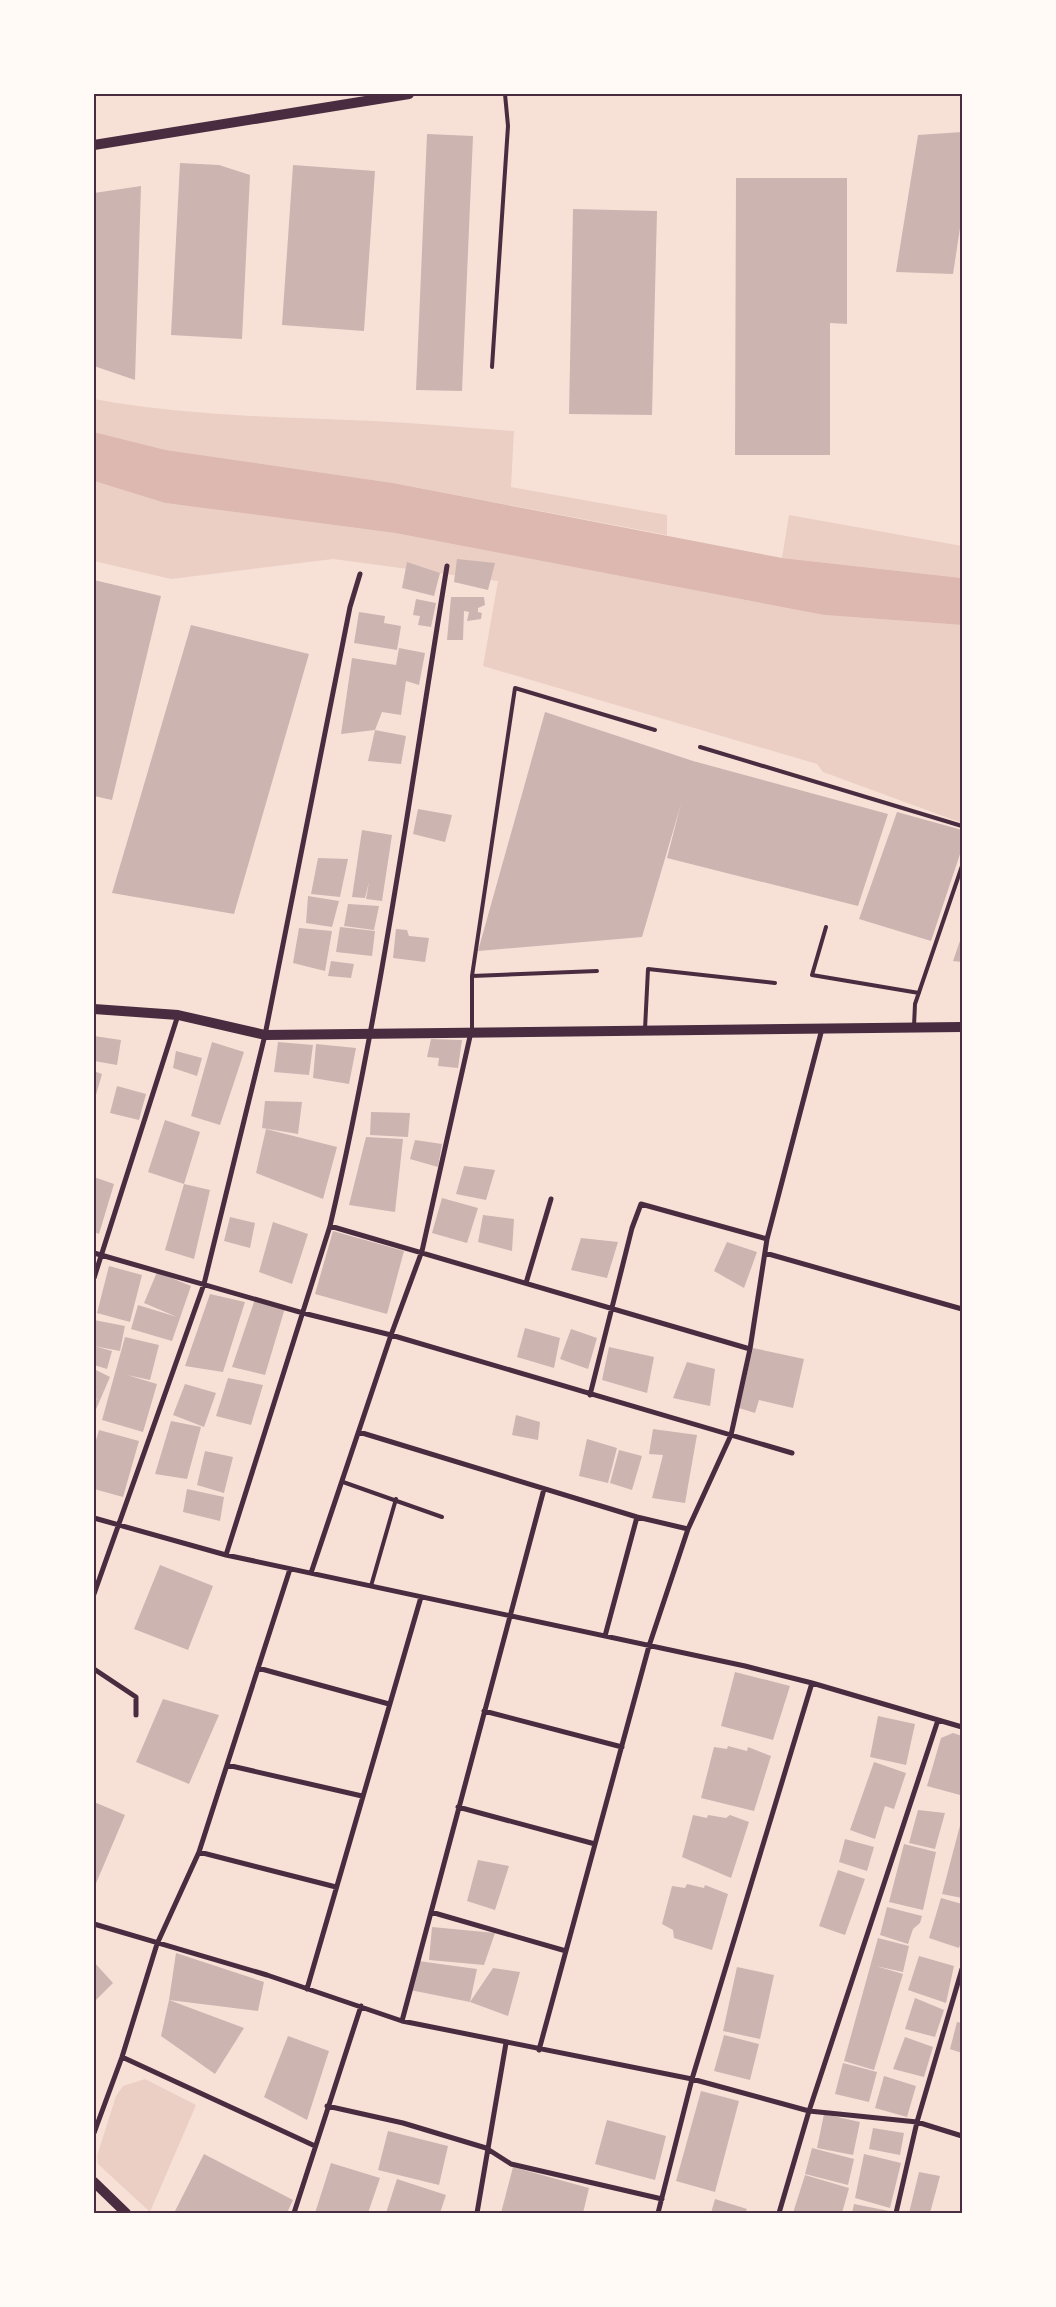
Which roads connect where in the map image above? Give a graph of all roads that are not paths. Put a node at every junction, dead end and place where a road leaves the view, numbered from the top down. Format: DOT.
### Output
graph roads {
  1 [pos="409,94"];
  2 [pos="505,94"];
  3 [pos="94,145"];
  4 [pos="492,367"];
  5 [pos="447,566"];
  6 [pos="360,574"];
  7 [pos="655,730"];
  8 [pos="700,747"];
  9 [pos="962,826"];
  10 [pos="962,866"];
  11 [pos="826,927"];
  12 [pos="598,971"];
  13 [pos="472,976"];
  14 [pos="775,983"];
  15 [pos="919,993"];
  16 [pos="94,1009"];
  17 [pos="178,1015"];
  18 [pos="914,1027"];
  19 [pos="962,1027"];
  20 [pos="823,1028"];
  21 [pos="645,1029"];
  22 [pos="472,1031"];
  23 [pos="370,1033"];
  24 [pos="265,1036"];
  25 [pos="551,1199"];
  26 [pos="330,1226"];
  27 [pos="767,1238"];
  28 [pos="422,1251"];
  29 [pos="94,1253"];
  30 [pos="765,1253"];
  31 [pos="102,1255"];
  32 [pos="94,1278"];
  33 [pos="526,1283"];
  34 [pos="204,1284"];
  35 [pos="612,1308"];
  36 [pos="962,1309"];
  37 [pos="303,1313"];
  38 [pos="391,1335"];
  39 [pos="750,1349"];
  40 [pos="590,1395"];
  41 [pos="359,1432"];
  42 [pos="731,1436"];
  43 [pos="792,1453"];
  44 [pos="343,1482"];
  45 [pos="544,1489"];
  46 [pos="396,1499"];
  47 [pos="442,1517"];
  48 [pos="637,1517"];
  49 [pos="94,1518"];
  50 [pos="118,1526"];
  51 [pos="688,1529"];
  52 [pos="226,1555"];
  53 [pos="290,1568"];
  54 [pos="311,1572"];
  55 [pos="371,1586"];
  56 [pos="94,1594"];
  57 [pos="421,1596"];
  58 [pos="509,1616"];
  59 [pos="605,1636"];
  60 [pos="649,1646"];
  61 [pos="258,1668"];
  62 [pos="94,1669"];
  63 [pos="812,1683"];
  64 [pos="389,1704"];
  65 [pos="484,1712"];
  66 [pos="136,1715"];
  67 [pos="938,1720"];
  68 [pos="962,1726"];
  69 [pos="622,1747"];
  70 [pos="227,1765"];
  71 [pos="362,1796"];
  72 [pos="458,1807"];
  73 [pos="595,1844"];
  74 [pos="199,1852"];
  75 [pos="336,1887"];
  76 [pos="431,1912"];
  77 [pos="94,1924"];
  78 [pos="157,1944"];
  79 [pos="566,1950"];
  80 [pos="962,1970"];
  81 [pos="307,1989"];
  82 [pos="361,2006"];
  83 [pos="402,2021"];
  84 [pos="506,2043"];
  85 [pos="539,2050"];
  86 [pos="122,2057"];
  87 [pos="692,2079"];
  88 [pos="327,2106"];
  89 [pos="809,2110"];
  90 [pos="917,2122"];
  91 [pos="94,2133"];
  92 [pos="962,2136"];
  93 [pos="315,2146"];
  94 [pos="486,2148"];
  95 [pos="94,2182"];
  96 [pos="662,2199"];
  97 [pos="126,2213"];
  98 [pos="294,2213"];
  99 [pos="477,2213"];
  100 [pos="658,2213"];
  101 [pos="779,2213"];
  102 [pos="896,2213"];
  1 -- 3 [label="main road"];
  2 -- 4 [label="lane"];
  5 -- 23 [label="street"];
  6 -- 24 [label="street"];
  7 -- 13 [label="lane"];
  8 -- 9 [label="lane"];
  10 -- 15 [label="lane"];
  11 -- 15 [label="lane"];
  12 -- 13 [label="lane"];
  13 -- 22 [label="lane"];
  14 -- 21 [label="lane"];
  15 -- 18 [label="lane"];
  16 -- 17 [label="main road"];
  17 -- 24 [label="main road"];
  17 -- 31 [label="street"];
  18 -- 19 [label="main road"];
  18 -- 20 [label="main road"];
  20 -- 21 [label="main road"];
  20 -- 27 [label="street"];
  21 -- 22 [label="main road"];
  22 -- 23 [label="main road"];
  22 -- 28 [label="street"];
  23 -- 24 [label="main road"];
  23 -- 26 [label="street"];
  24 -- 34 [label="street"];
  25 -- 33 [label="street"];
  26 -- 28 [label="street"];
  26 -- 37 [label="street"];
  27 -- 30 [label="street"];
  27 -- 35 [label="street"];
  28 -- 33 [label="street"];
  28 -- 38 [label="street"];
  29 -- 31 [label="street"];
  30 -- 36 [label="street"];
  30 -- 39 [label="street"];
  31 -- 32 [label="street"];
  31 -- 34 [label="street"];
  33 -- 35 [label="street"];
  34 -- 37 [label="street"];
  34 -- 50 [label="street"];
  35 -- 39 [label="street"];
  35 -- 40 [label="street"];
  37 -- 38 [label="street"];
  37 -- 52 [label="street"];
  38 -- 40 [label="street"];
  38 -- 41 [label="street"];
  39 -- 42 [label="street"];
  40 -- 42 [label="street"];
  41 -- 44 [label="street"];
  41 -- 45 [label="street"];
  42 -- 43 [label="street"];
  42 -- 51 [label="street"];
  44 -- 46 [label="lane"];
  44 -- 54 [label="street"];
  45 -- 48 [label="street"];
  45 -- 58 [label="street"];
  46 -- 47 [label="lane"];
  46 -- 55 [label="lane"];
  48 -- 51 [label="street"];
  48 -- 59 [label="street"];
  49 -- 50 [label="street"];
  50 -- 52 [label="street"];
  50 -- 56 [label="street"];
  51 -- 60 [label="street"];
  52 -- 53 [label="street"];
  53 -- 54 [label="street"];
  53 -- 61 [label="street"];
  54 -- 55 [label="street"];
  55 -- 57 [label="street"];
  57 -- 58 [label="street"];
  57 -- 64 [label="street"];
  58 -- 59 [label="street"];
  58 -- 65 [label="street"];
  59 -- 60 [label="street"];
  60 -- 63 [label="street"];
  60 -- 69 [label="street"];
  61 -- 64 [label="street"];
  61 -- 70 [label="street"];
  62 -- 66 [label="street"];
  63 -- 67 [label="street"];
  63 -- 87 [label="street"];
  64 -- 71 [label="street"];
  65 -- 69 [label="street"];
  65 -- 72 [label="street"];
  67 -- 68 [label="street"];
  67 -- 89 [label="street"];
  69 -- 73 [label="street"];
  70 -- 71 [label="street"];
  70 -- 74 [label="street"];
  71 -- 75 [label="street"];
  72 -- 73 [label="street"];
  72 -- 76 [label="street"];
  73 -- 79 [label="street"];
  74 -- 75 [label="street"];
  74 -- 78 [label="street"];
  75 -- 81 [label="street"];
  76 -- 79 [label="street"];
  76 -- 83 [label="street"];
  77 -- 78 [label="street"];
  78 -- 81 [label="street"];
  78 -- 86 [label="street"];
  79 -- 85 [label="street"];
  80 -- 90 [label="street"];
  81 -- 82 [label="street"];
  82 -- 83 [label="street"];
  82 -- 88 [label="street"];
  83 -- 84 [label="street"];
  84 -- 85 [label="street"];
  84 -- 94 [label="street"];
  85 -- 87 [label="street"];
  86 -- 91 [label="street"];
  86 -- 93 [label="street"];
  87 -- 89 [label="street"];
  87 -- 96 [label="street"];
  88 -- 93 [label="street"];
  88 -- 94 [label="street"];
  89 -- 90 [label="street"];
  89 -- 101 [label="street"];
  90 -- 92 [label="street"];
  90 -- 102 [label="street"];
  93 -- 98 [label="street"];
  94 -- 96 [label="street"];
  94 -- 99 [label="street"];
  95 -- 97 [label="main road"];
  96 -- 100 [label="street"];
}
